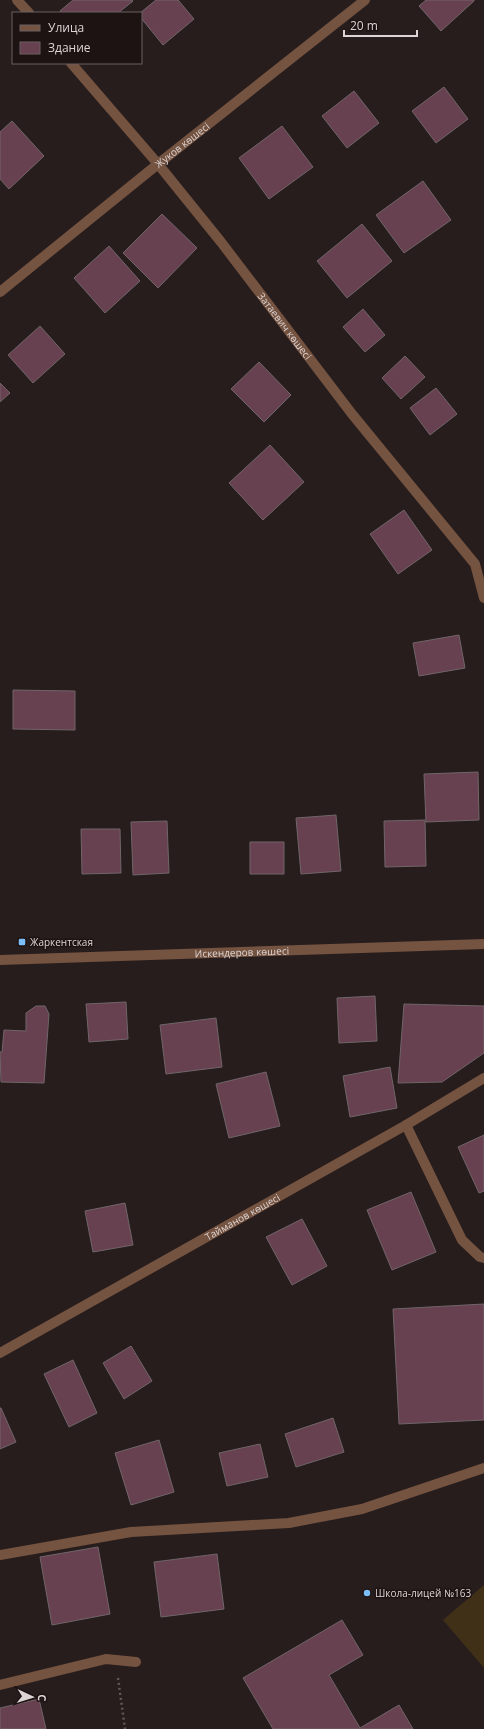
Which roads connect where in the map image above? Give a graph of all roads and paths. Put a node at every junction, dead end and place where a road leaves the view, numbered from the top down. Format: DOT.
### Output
graph roads {
  1 [pos="18,0"];
  2 [pos="365,0"];
  3 [pos="28,12"];
  4 [pos="72,64"];
  5 [pos="158,164"];
  6 [pos="0,292"];
  7 [pos="484,559"];
  8 [pos="475,564"];
  9 [pos="484,598"];
  10 [pos="484,944"];
  11 [pos="0,960"];
  12 [pos="484,1078"];
  13 [pos="406,1125"];
  14 [pos="484,1258"];
  15 [pos="0,1353"];
  16 [pos="484,1468"];
  17 [pos="0,1555"];
  18 [pos="115,1660"];
  19 [pos="136,1662"];
  20 [pos="0,1685"];
  21 [pos="126,1729"];
  1 -- 3 [label="street"];
  2 -- 5 [label="street, Жуков көшесі"];
  4 -- 5 [label="street, Затаевич көшесі"];
  5 -- 6 [label="street, Жуков көшесі"];
  5 -- 8 [label="street, Затаевич көшесі"];
  7 -- 8 [label="street"];
  8 -- 9 [label="street, Затаевич көшесі"];
  10 -- 11 [label="street, Искендеров көшесі"];
  12 -- 13 [label="street, Тайманов көшесі"];
  13 -- 14 [label="street"];
  13 -- 15 [label="street, Тайманов көшесі"];
  16 -- 17 [label="street"];
  18 -- 19 [label="street"];
  18 -- 20 [label="street"];
  18 -- 21 [label="path"];
}
